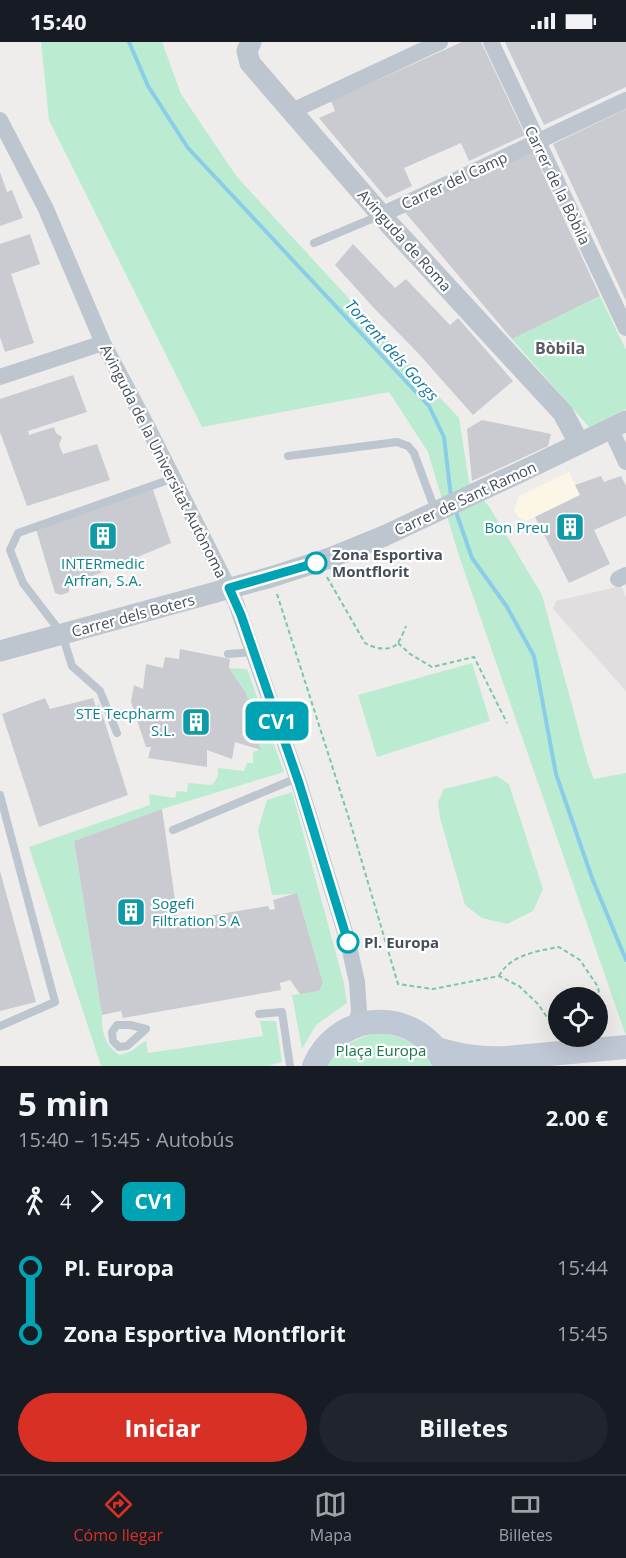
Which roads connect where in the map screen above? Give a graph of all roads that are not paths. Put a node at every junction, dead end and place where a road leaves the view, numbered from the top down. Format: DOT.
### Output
graph roads {
  1 [pos="251,42"];
  2 [pos="440,42"];
  3 [pos="491,42"];
  4 [pos="626,100"];
  5 [pos="292,111"];
  6 [pos="0,120"];
  7 [pos="537,141"];
  8 [pos="381,215"];
  9 [pos="314,243"];
  10 [pos="624,319"];
  11 [pos="103,343"];
  12 [pos="0,377"];
  13 [pos="616,425"];
  14 [pos="577,438"];
  15 [pos="288,456"];
  16 [pos="626,462"];
  17 [pos="174,478"];
  18 [pos="440,508"];
  19 [pos="271,583"];
  20 [pos="229,588"];
  21 [pos="62,634"];
  22 [pos="0,651"];
  23 [pos="254,652"];
  24 [pos="228,654"];
  25 [pos="117,733"];
  26 [pos="297,778"];
  27 [pos="0,795"];
  28 [pos="173,830"];
  29 [pos="259,1014"];
  30 [pos="367,1024"];
  31 [pos="0,1026"];
  32 [pos="616,1043"];
  33 [pos="442,1058"];
  34 [pos="487,1063"];
  35 [pos="290,1066"];
  36 [pos="314,1066"];
  1 -- 5 [label="street, Avinguda de Roma"];
  2 -- 5 [label="street"];
  3 -- 7 [label="street, Carrer de la Bòbila"];
  4 -- 7 [label="street, Carrer del Camp"];
  5 -- 8 [label="street, Avinguda de Roma"];
  6 -- 11 [label="street, Avinguda de la Universitat Autònoma"];
  7 -- 8 [label="street, Carrer del Camp"];
  7 -- 10 [label="street, Carrer de la Bòbila"];
  8 -- 9 [label="lane"];
  8 -- 14 [label="street, Avinguda de Roma"];
  11 -- 12 [label="street"];
  11 -- 17 [label="street, Avinguda de la Universitat Autònoma"];
  13 -- 14 [label="street, Carrer de Sant Ramon"];
  13 -- 16 [label="street"];
  14 -- 18 [label="street, Carrer de Sant Ramon"];
  15 -- 18 [label="lane"];
  17 -- 20 [label="street, Avinguda de la Universitat Autònoma"];
  17 -- 21 [label="lane"];
  18 -- 19 [label="street, Carrer de Sant Ramon"];
  19 -- 20 [label="street, Carrer dels Boters"];
  20 -- 21 [label="street, Carrer dels Boters"];
  20 -- 23 [label="street, Avinguda de la Universitat Autònoma"];
  21 -- 22 [label="street, Carrer dels Boters"];
  21 -- 25 [label="lane"];
  23 -- 24 [label="lane"];
  23 -- 26 [label="street, Avinguda de la Universitat Autònoma"];
  26 -- 28 [label="lane"];
  26 -- 30 [label="street, Avinguda de la Universitat Autònoma"];
  27 -- 31 [label="lane"];
  29 -- 35 [label="lane"];
  30 -- 33 [label="main road"];
  30 -- 36 [label="main road"];
  32 -- 34 [label="main road, bridge"];
  33 -- 34 [label="main road"];
}
